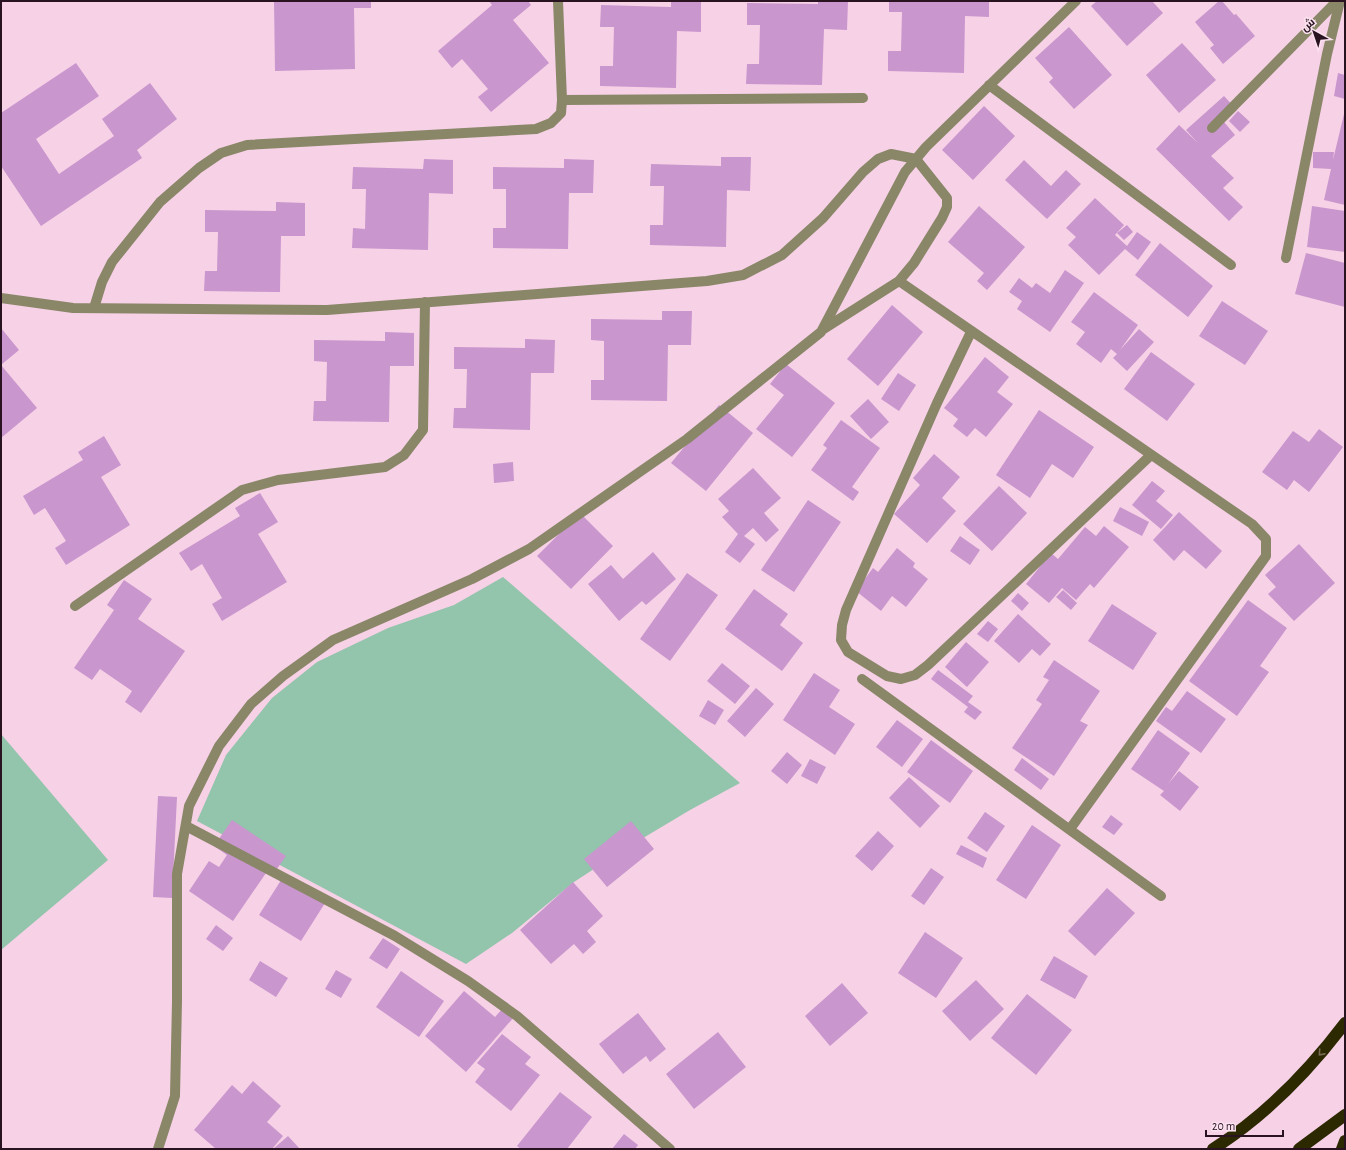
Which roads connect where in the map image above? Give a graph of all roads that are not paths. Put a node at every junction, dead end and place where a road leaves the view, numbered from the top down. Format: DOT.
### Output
graph roads {
  1 [pos="558,1"];
  2 [pos="1076,1"];
  3 [pos="1337,1"];
  4 [pos="1340,1"];
  5 [pos="989,85"];
  6 [pos="863,98"];
  7 [pos="562,100"];
  8 [pos="1212,128"];
  9 [pos="916,159"];
  10 [pos="1286,258"];
  11 [pos="1231,265"];
  12 [pos="899,281"];
  13 [pos="1,298"];
  14 [pos="425,302"];
  15 [pos="94,308"];
  16 [pos="821,332"];
  17 [pos="972,332"];
  18 [pos="1151,455"];
  19 [pos="75,606"];
  20 [pos="862,679"];
  21 [pos="186,826"];
  22 [pos="1070,829"];
  23 [pos="1162,896"];
  24 [pos="1345,1023"];
  25 [pos="1345,1115"];
  26 [pos="1345,1141"];
  27 [pos="158,1149"];
  28 [pos="670,1149"];
  29 [pos="1213,1149"];
  30 [pos="1299,1149"];
  31 [pos="1342,1149"];
  1 -- 7 [label="street"];
  2 -- 5 [label="street"];
  3 -- 8 [label="street"];
  4 -- 10 [label="street"];
  5 -- 9 [label="street"];
  5 -- 11 [label="street"];
  6 -- 7 [label="street"];
  7 -- 15 [label="street"];
  9 -- 12 [label="street"];
  9 -- 14 [label="street"];
  9 -- 16 [label="street"];
  12 -- 16 [label="street"];
  12 -- 17 [label="street"];
  13 -- 15 [label="street"];
  14 -- 15 [label="street"];
  14 -- 19 [label="street"];
  16 -- 21 [label="street"];
  17 -- 18 [label="street"];
  17 -- 18 [label="street"];
  18 -- 22 [label="street"];
  20 -- 22 [label="street"];
  21 -- 27 [label="street"];
  21 -- 28 [label="street"];
  22 -- 23 [label="street"];
  24 -- 29 [label="highway, one-way"];
  25 -- 30 [label="highway"];
  26 -- 31 [label="highway"];
}
